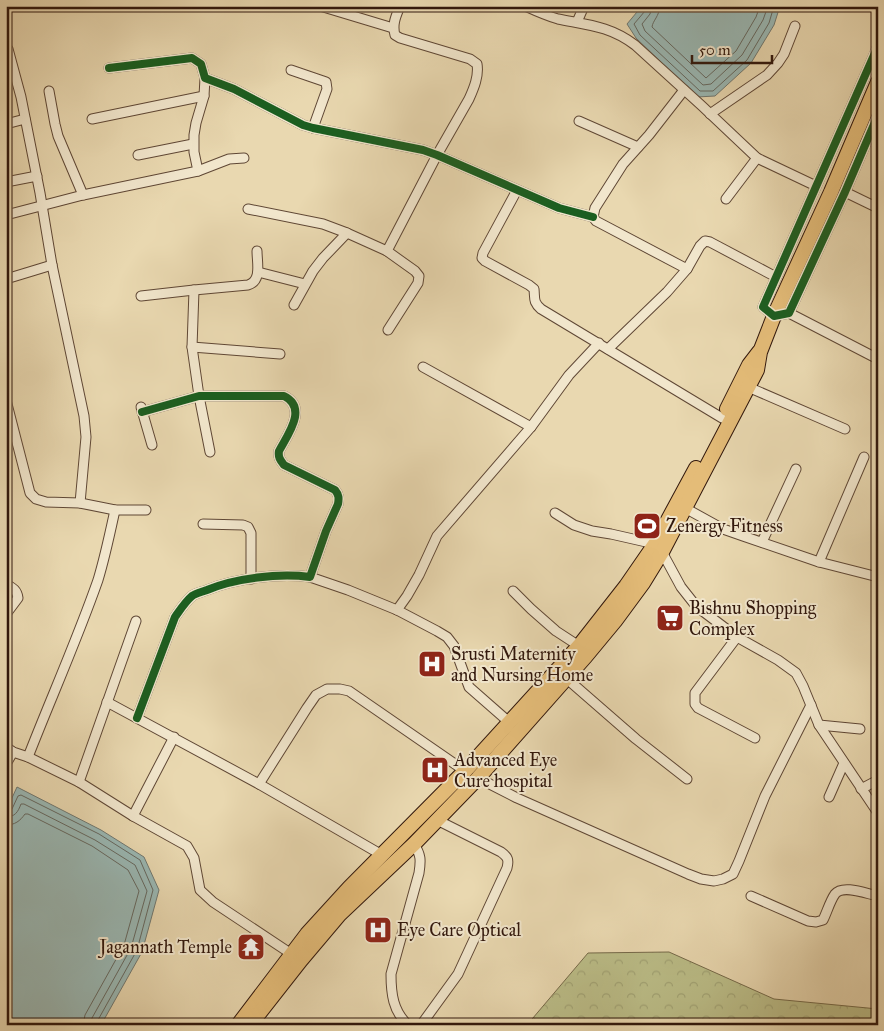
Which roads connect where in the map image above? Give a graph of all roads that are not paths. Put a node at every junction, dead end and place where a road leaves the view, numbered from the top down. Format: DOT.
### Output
graph roads {
  1 [pos="320,6"];
  2 [pos="400,6"];
  3 [pos="525,6"];
  4 [pos="584,6"];
  5 [pos="577,22"];
  6 [pos="795,26"];
  7 [pos="393,28"];
  8 [pos="878,46"];
  9 [pos="8,48"];
  10 [pos="109,68"];
  11 [pos="291,70"];
  12 [pos="205,78"];
  13 [pos="878,82"];
  14 [pos="684,90"];
  15 [pos="49,92"];
  16 [pos="204,96"];
  17 [pos="710,114"];
  18 [pos="878,115"];
  19 [pos="25,119"];
  20 [pos="92,119"];
  21 [pos="579,120"];
  22 [pos="6,124"];
  23 [pos="313,128"];
  24 [pos="868,138"];
  25 [pos="878,142"];
  26 [pos="193,144"];
  27 [pos="638,147"];
  28 [pos="138,155"];
  29 [pos="437,155"];
  30 [pos="244,158"];
  31 [pos="757,158"];
  32 [pos="198,171"];
  33 [pos="37,176"];
  34 [pos="6,182"];
  35 [pos="816,186"];
  36 [pos="517,190"];
  37 [pos="845,192"];
  38 [pos="83,195"];
  39 [pos="726,199"];
  40 [pos="42,206"];
  41 [pos="878,208"];
  42 [pos="248,209"];
  43 [pos="6,215"];
  44 [pos="593,217"];
  45 [pos="347,233"];
  46 [pos="257,251"];
  47 [pos="388,251"];
  48 [pos="52,265"];
  49 [pos="687,269"];
  50 [pos="258,272"];
  51 [pos="776,276"];
  52 [pos="6,279"];
  53 [pos="305,284"];
  54 [pos="194,290"];
  55 [pos="142,296"];
  56 [pos="294,305"];
  57 [pos="789,313"];
  58 [pos="774,316"];
  59 [pos="388,330"];
  60 [pos="599,343"];
  61 [pos="192,347"];
  62 [pos="608,349"];
  63 [pos="760,352"];
  64 [pos="280,354"];
  65 [pos="878,359"];
  66 [pos="424,367"];
  67 [pos="748,387"];
  68 [pos="199,396"];
  69 [pos="6,400"];
  70 [pos="722,418"];
  71 [pos="531,427"];
  72 [pos="845,429"];
  73 [pos="152,444"];
  74 [pos="210,452"];
  75 [pos="864,457"];
  76 [pos="796,469"];
  77 [pos="80,503"];
  78 [pos="685,508"];
  79 [pos="115,510"];
  80 [pos="146,510"];
  81 [pos="554,513"];
  82 [pos="203,524"];
  83 [pos="762,542"];
  84 [pos="659,548"];
  85 [pos="819,562"];
  86 [pos="310,577"];
  87 [pos="878,577"];
  88 [pos="251,579"];
  89 [pos="6,584"];
  90 [pos="513,591"];
  91 [pos="397,610"];
  92 [pos="6,614"];
  93 [pos="136,621"];
  94 [pos="737,637"];
  95 [pos="579,646"];
  96 [pos="566,678"];
  97 [pos="107,702"];
  98 [pos="811,705"];
  99 [pos="137,718"];
  100 [pos="509,722"];
  101 [pos="819,725"];
  102 [pos="860,729"];
  103 [pos="174,737"];
  104 [pos="755,738"];
  105 [pos="10,749"];
  106 [pos="28,757"];
  107 [pos="844,763"];
  108 [pos="6,764"];
  109 [pos="465,771"];
  110 [pos="478,778"];
  111 [pos="687,779"];
  112 [pos="878,780"];
  113 [pos="79,782"];
  114 [pos="259,784"];
  115 [pos="861,789"];
  116 [pos="829,797"];
  117 [pos="878,813"];
  118 [pos="133,816"];
  119 [pos="437,820"];
  120 [pos="414,844"];
  121 [pos="382,855"];
  122 [pos="751,896"];
  123 [pos="878,896"];
  124 [pos="296,957"];
  125 [pos="238,1025"];
  126 [pos="250,1025"];
  127 [pos="408,1025"];
  128 [pos="421,1025"];
  1 -- 7 [label="street"];
  2 -- 7 [label="street"];
  3 -- 5 [label="street"];
  4 -- 5 [label="street"];
  5 -- 14 [label="street"];
  6 -- 17 [label="street"];
  7 -- 29 [label="street"];
  8 -- 35 [label="street"];
  9 -- 19 [label="street"];
  10 -- 12 [label="street"];
  11 -- 23 [label="street"];
  12 -- 16 [label="street"];
  12 -- 23 [label="street"];
  13 -- 58 [label="main road"];
  14 -- 17 [label="street"];
  14 -- 27 [label="street"];
  15 -- 38 [label="street"];
  16 -- 20 [label="street"];
  16 -- 26 [label="street"];
  17 -- 31 [label="street"];
  18 -- 24 [label="street"];
  19 -- 22 [label="street"];
  19 -- 33 [label="street"];
  21 -- 27 [label="street"];
  23 -- 29 [label="street"];
  24 -- 25 [label="street"];
  24 -- 37 [label="street"];
  26 -- 28 [label="street"];
  26 -- 32 [label="street"];
  27 -- 44 [label="street"];
  29 -- 36 [label="street"];
  29 -- 47 [label="street"];
  30 -- 32 [label="street"];
  31 -- 35 [label="street"];
  31 -- 39 [label="street"];
  32 -- 38 [label="street"];
  33 -- 34 [label="street"];
  33 -- 40 [label="street"];
  35 -- 51 [label="street"];
  36 -- 44 [label="street"];
  36 -- 60 [label="street"];
  37 -- 41 [label="street"];
  37 -- 57 [label="street"];
  38 -- 40 [label="street"];
  40 -- 43 [label="street"];
  40 -- 48 [label="street"];
  42 -- 45 [label="street"];
  44 -- 49 [label="street"];
  45 -- 47 [label="street"];
  45 -- 53 [label="street"];
  46 -- 50 [label="street"];
  47 -- 59 [label="street"];
  48 -- 52 [label="street"];
  48 -- 77 [label="street"];
  49 -- 51 [label="street"];
  49 -- 62 [label="street"];
  50 -- 53 [label="street"];
  50 -- 54 [label="street"];
  51 -- 58 [label="street"];
  53 -- 56 [label="street"];
  54 -- 55 [label="street"];
  54 -- 61 [label="street"];
  57 -- 58 [label="street"];
  57 -- 65 [label="street"];
  58 -- 63 [label="main road"];
  60 -- 62 [label="street"];
  60 -- 71 [label="street"];
  61 -- 64 [label="street"];
  61 -- 68 [label="street"];
  62 -- 70 [label="street"];
  63 -- 67 [label="main road"];
  63 -- 70 [label="main road"];
  66 -- 71 [label="street"];
  67 -- 72 [label="street"];
  67 -- 78 [label="main road"];
  68 -- 73 [label="street"];
  68 -- 74 [label="street"];
  68 -- 86 [label="street"];
  69 -- 77 [label="street"];
  70 -- 84 [label="main road"];
  71 -- 91 [label="street"];
  75 -- 85 [label="street"];
  76 -- 83 [label="street"];
  77 -- 79 [label="street"];
  78 -- 83 [label="street"];
  78 -- 84 [label="main road"];
  79 -- 80 [label="street"];
  79 -- 106 [label="street"];
  81 -- 84 [label="street"];
  82 -- 88 [label="street"];
  83 -- 85 [label="street"];
  84 -- 94 [label="street"];
  84 -- 95 [label="main road"];
  84 -- 96 [label="main road"];
  85 -- 87 [label="street"];
  86 -- 88 [label="street"];
  86 -- 91 [label="street"];
  88 -- 99 [label="street"];
  89 -- 92 [label="street"];
  90 -- 95 [label="street"];
  91 -- 100 [label="street"];
  93 -- 97 [label="street"];
  94 -- 98 [label="street"];
  94 -- 104 [label="street"];
  95 -- 100 [label="main road"];
  96 -- 110 [label="main road"];
  96 -- 111 [label="street"];
  97 -- 99 [label="street"];
  97 -- 113 [label="street"];
  98 -- 101 [label="street"];
  98 -- 110 [label="street"];
  99 -- 103 [label="street"];
  100 -- 109 [label="main road"];
  101 -- 102 [label="street"];
  101 -- 107 [label="street"];
  103 -- 114 [label="street"];
  103 -- 118 [label="street"];
  105 -- 106 [label="street"];
  105 -- 108 [label="street"];
  106 -- 113 [label="street"];
  107 -- 115 [label="street"];
  107 -- 116 [label="street"];
  109 -- 114 [label="street"];
  109 -- 121 [label="main road"];
  110 -- 119 [label="main road"];
  112 -- 115 [label="street"];
  113 -- 118 [label="street"];
  114 -- 121 [label="street"];
  115 -- 117 [label="street"];
  118 -- 124 [label="street"];
  119 -- 120 [label="main road"];
  119 -- 128 [label="street"];
  120 -- 124 [label="main road"];
  120 -- 127 [label="street"];
  121 -- 124 [label="main road"];
  122 -- 123 [label="street"];
  124 -- 125 [label="main road"];
  124 -- 126 [label="main road"];
}
